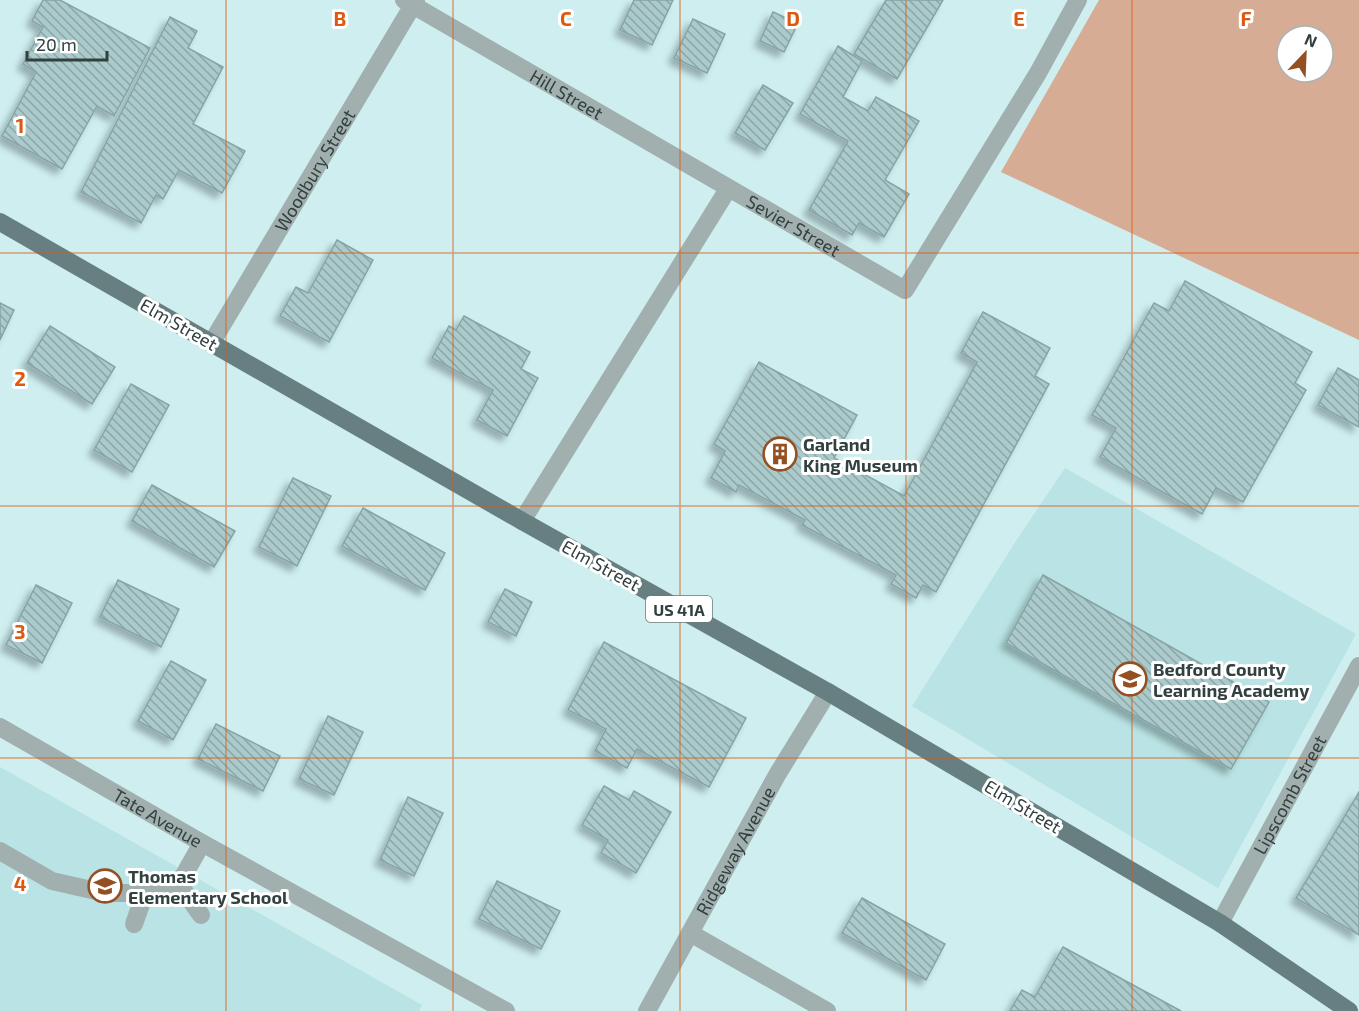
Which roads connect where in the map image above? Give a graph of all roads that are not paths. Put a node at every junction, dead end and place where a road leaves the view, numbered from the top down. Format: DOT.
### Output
graph roads {
  1 [pos="1078,0"];
  2 [pos="411,2"];
  3 [pos="728,189"];
  4 [pos="0,222"];
  5 [pos="212,342"];
  6 [pos="522,521"];
  7 [pos="1359,666"];
  8 [pos="828,692"];
  9 [pos="0,727"];
  10 [pos="202,843"];
  11 [pos="0,851"];
  12 [pos="179,884"];
  13 [pos="145,892"];
  14 [pos="201,915"];
  15 [pos="1220,923"];
  16 [pos="134,924"];
  17 [pos="690,933"];
  18 [pos="506,1011"];
  19 [pos="647,1011"];
  20 [pos="826,1011"];
  21 [pos="1350,1011"];
  1 -- 3 [label="street, Sevier Street"];
  2 -- 3 [label="street, Hill Street"];
  2 -- 5 [label="street, Woodbury Street"];
  3 -- 6 [label="street, Sevier Street"];
  4 -- 5 [label="main road, Elm Street / US 41A"];
  5 -- 6 [label="main road, Elm Street / US 41A"];
  6 -- 8 [label="main road, Elm Street / US 41A"];
  7 -- 15 [label="street, Lipscomb Street"];
  8 -- 15 [label="main road, Elm Street / US 41A"];
  8 -- 17 [label="street, Ridgeway Avenue"];
  9 -- 10 [label="street, Tate Avenue"];
  10 -- 12 [label="street"];
  10 -- 18 [label="street, Tate Avenue"];
  11 -- 13 [label="street"];
  12 -- 13 [label="street"];
  12 -- 14 [label="street"];
  13 -- 16 [label="street"];
  15 -- 21 [label="main road, Elm Street / US 41A"];
  17 -- 19 [label="street, Ridgeway Avenue"];
  17 -- 20 [label="street"];
}
